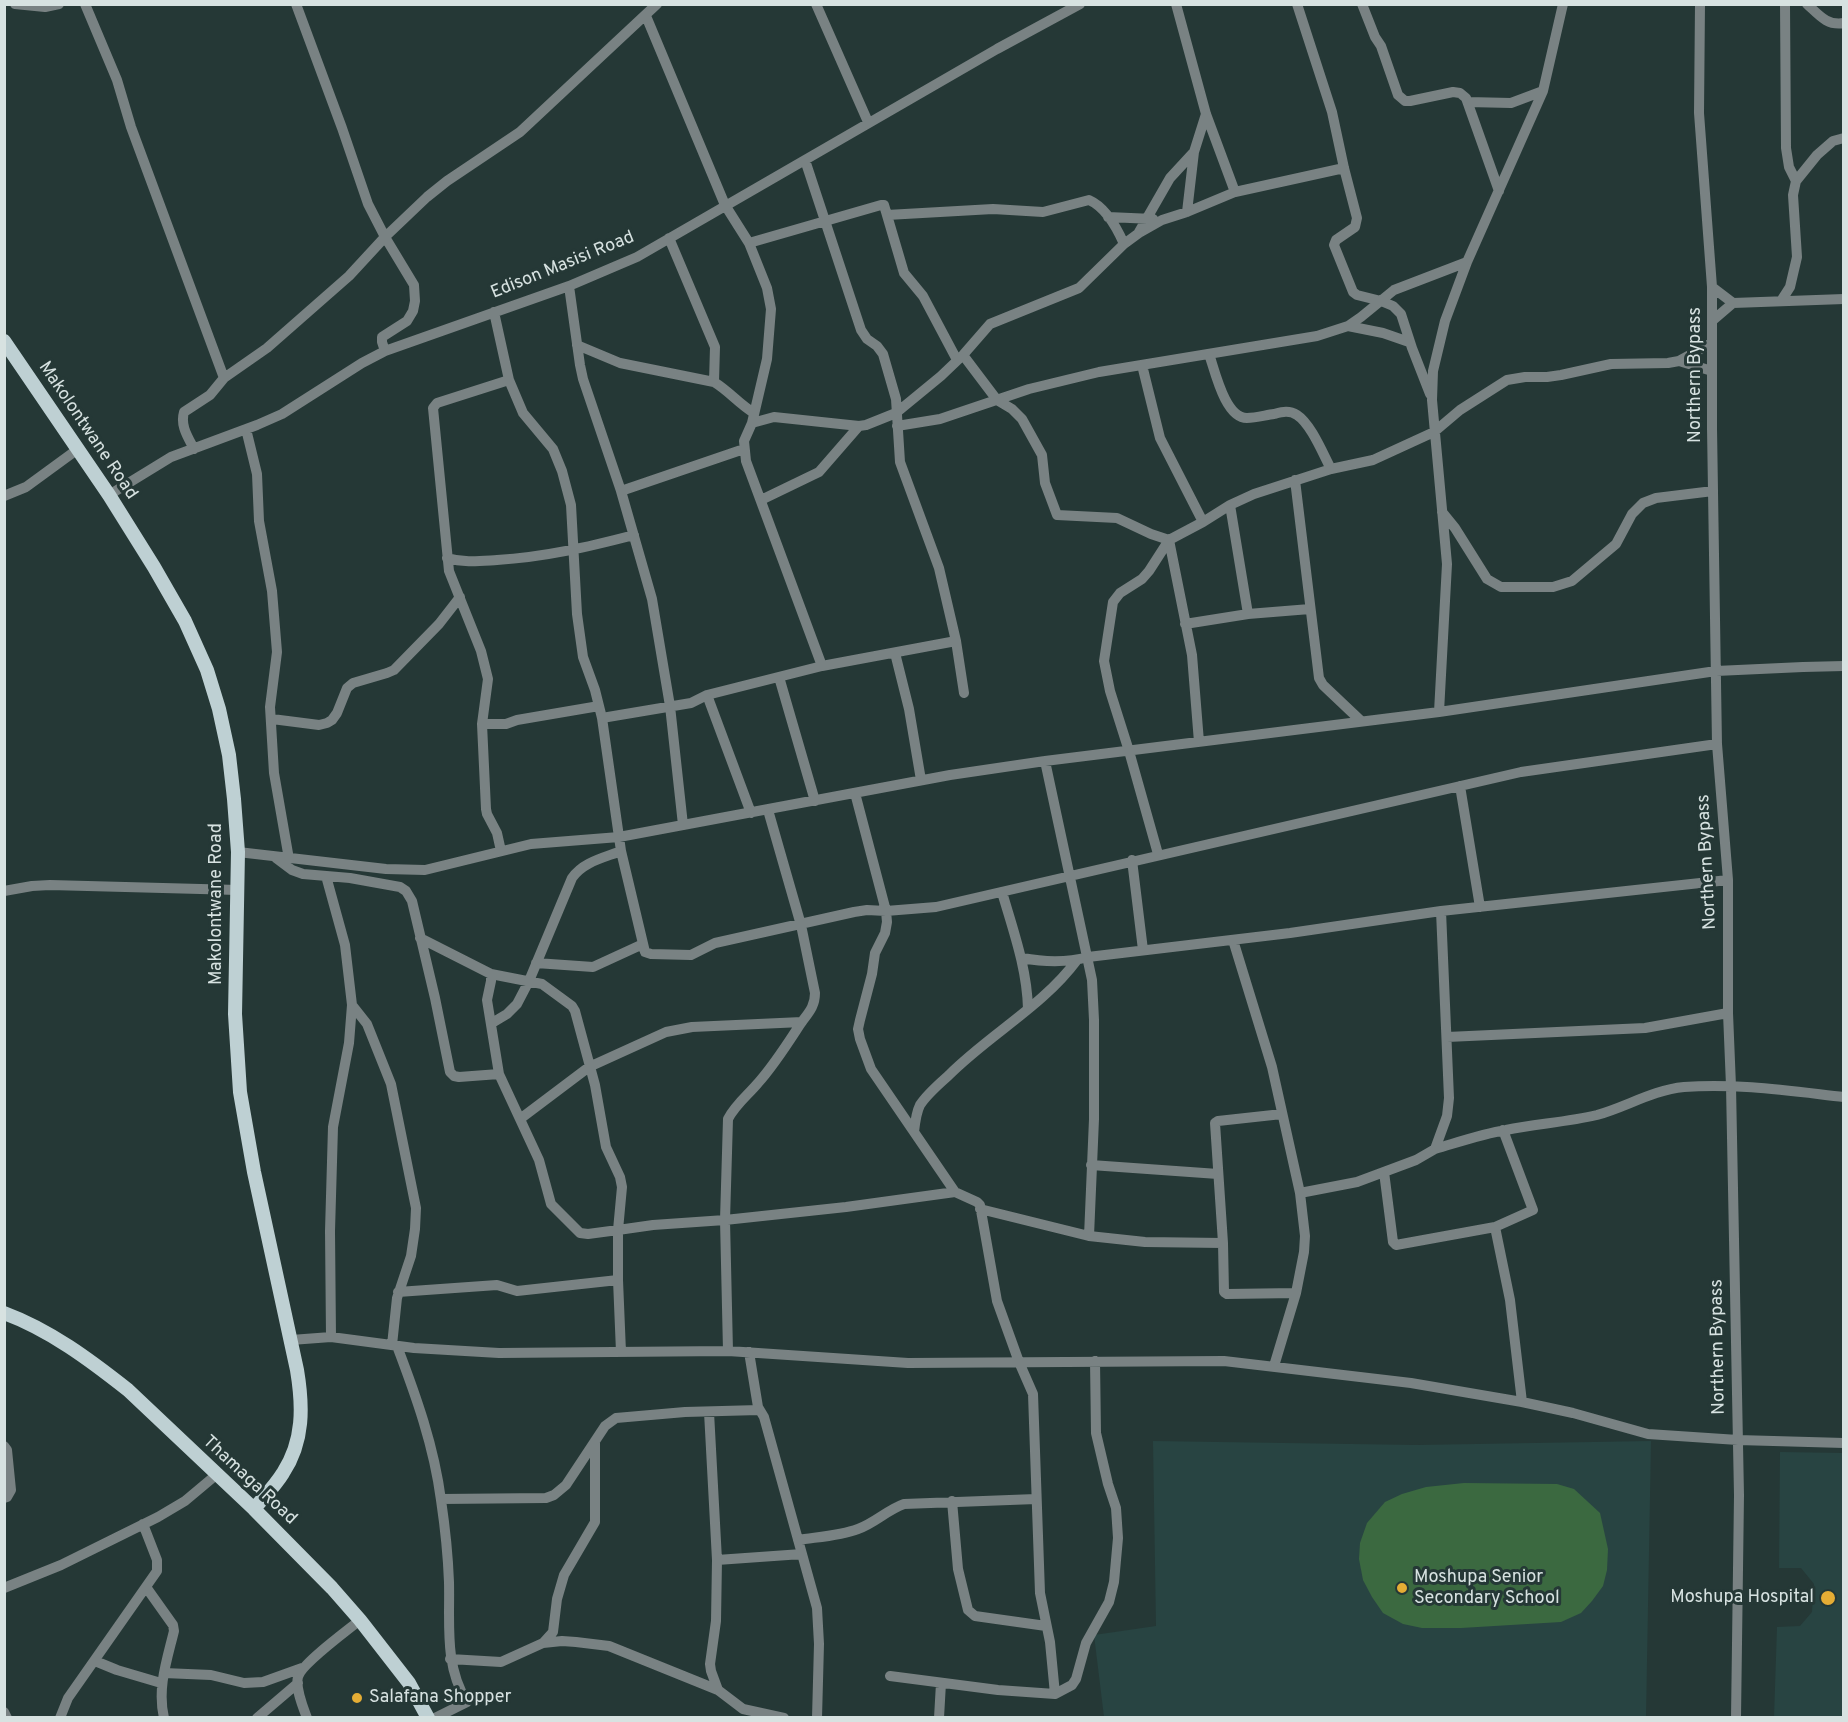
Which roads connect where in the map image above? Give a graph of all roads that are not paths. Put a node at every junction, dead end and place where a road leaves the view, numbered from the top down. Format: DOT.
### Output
graph roads {
  1 [pos="15,4"];
  2 [pos="59,4"];
  3 [pos="85,4"];
  4 [pos="296,4"];
  5 [pos="657,4"];
  6 [pos="816,4"];
  7 [pos="1080,4"];
  8 [pos="1176,4"];
  9 [pos="1297,4"];
  10 [pos="1362,4"];
  11 [pos="1563,4"];
  12 [pos="1700,4"];
  13 [pos="1785,4"];
  14 [pos="1807,4"];
  15 [pos="646,16"];
  16 [pos="1844,23"];
  17 [pos="1543,91"];
  18 [pos="1468,102"];
  19 [pos="1206,114"];
  20 [pos="868,122"];
  21 [pos="1844,138"];
  22 [pos="1194,152"];
  23 [pos="805,160"];
  24 [pos="1344,168"];
  25 [pos="1796,181"];
  26 [pos="1499,190"];
  27 [pos="1235,192"];
  28 [pos="725,205"];
  29 [pos="1187,212"];
  30 [pos="888,215"];
  31 [pos="1108,217"];
  32 [pos="1148,218"];
  33 [pos="825,220"];
  34 [pos="1162,220"];
  35 [pos="1139,233"];
  36 [pos="384,237"];
  37 [pos="669,238"];
  38 [pos="749,243"];
  39 [pos="1124,244"];
  40 [pos="1467,262"];
  41 [pos="569,286"];
  42 [pos="1712,287"];
  43 [pos="1844,299"];
  44 [pos="1381,301"];
  45 [pos="1781,301"];
  46 [pos="1733,303"];
  47 [pos="494,312"];
  48 [pos="1712,321"];
  49 [pos="1348,326"];
  50 [pos="4,341"];
  51 [pos="1409,342"];
  52 [pos="1712,343"];
  53 [pos="577,345"];
  54 [pos="385,351"];
  55 [pos="1209,354"];
  56 [pos="960,357"];
  57 [pos="1679,361"];
  58 [pos="1142,365"];
  59 [pos="1712,371"];
  60 [pos="224,378"];
  61 [pos="509,380"];
  62 [pos="714,382"];
  63 [pos="997,400"];
  64 [pos="1432,400"];
  65 [pos="896,413"];
  66 [pos="753,418"];
  67 [pos="859,426"];
  68 [pos="897,426"];
  69 [pos="246,429"];
  70 [pos="1434,432"];
  71 [pos="744,448"];
  72 [pos="78,449"];
  73 [pos="194,449"];
  74 [pos="1331,469"];
  75 [pos="1295,480"];
  76 [pos="621,491"];
  77 [pos="1713,491"];
  78 [pos="109,495"];
  79 [pos="4,496"];
  80 [pos="761,500"];
  81 [pos="1230,505"];
  82 [pos="1442,512"];
  83 [pos="1203,522"];
  84 [pos="634,535"];
  85 [pos="1169,540"];
  86 [pos="573,551"];
  87 [pos="447,558"];
  88 [pos="460,597"];
  89 [pos="1310,609"];
  90 [pos="1248,614"];
  91 [pos="1185,624"];
  92 [pos="957,641"];
  93 [pos="895,653"];
  94 [pos="822,666"];
  95 [pos="1844,666"];
  96 [pos="1716,671"];
  97 [pos="779,677"];
  98 [pos="964,693"];
  99 [pos="707,695"];
  100 [pos="599,706"];
  101 [pos="670,706"];
  102 [pos="1439,712"];
  103 [pos="602,718"];
  104 [pos="272,719"];
  105 [pos="1361,722"];
  106 [pos="482,724"];
  107 [pos="1199,742"];
  108 [pos="1717,744"];
  109 [pos="1129,751"];
  110 [pos="1045,761"];
  111 [pos="921,780"];
  112 [pos="1460,786"];
  113 [pos="855,793"];
  114 [pos="814,801"];
  115 [pos="768,810"];
  116 [pos="751,813"];
  117 [pos="683,825"];
  118 [pos="619,837"];
  119 [pos="501,851"];
  120 [pos="621,851"];
  121 [pos="238,852"];
  122 [pos="1158,855"];
  123 [pos="276,858"];
  124 [pos="289,859"];
  125 [pos="1132,860"];
  126 [pos="1070,875"];
  127 [pos="326,876"];
  128 [pos="1728,880"];
  129 [pos="238,890"];
  130 [pos="4,891"];
  131 [pos="1002,892"];
  132 [pos="1480,907"];
  133 [pos="886,911"];
  134 [pos="1441,911"];
  135 [pos="801,925"];
  136 [pos="420,938"];
  137 [pos="1233,940"];
  138 [pos="643,944"];
  139 [pos="1143,950"];
  140 [pos="1022,958"];
  141 [pos="1082,958"];
  142 [pos="536,963"];
  143 [pos="491,974"];
  144 [pos="529,981"];
  145 [pos="352,1005"];
  146 [pos="1028,1009"];
  147 [pos="1728,1014"];
  148 [pos="802,1022"];
  149 [pos="492,1023"];
  150 [pos="1447,1038"];
  151 [pos="590,1067"];
  152 [pos="499,1074"];
  153 [pos="1731,1086"];
  154 [pos="1844,1097"];
  155 [pos="1282,1114"];
  156 [pos="520,1119"];
  157 [pos="1503,1130"];
  158 [pos="914,1132"];
  159 [pos="1435,1149"];
  160 [pos="1091,1165"];
  161 [pos="1384,1172"];
  162 [pos="1218,1174"];
  163 [pos="955,1192"];
  164 [pos="1300,1193"];
  165 [pos="980,1209"];
  166 [pos="725,1220"];
  167 [pos="1495,1227"];
  168 [pos="618,1230"];
  169 [pos="1089,1236"];
  170 [pos="1223,1243"];
  171 [pos="618,1280"];
  172 [pos="398,1292"];
  173 [pos="1296,1293"];
  174 [pos="4,1314"];
  175 [pos="331,1337"];
  176 [pos="291,1340"];
  177 [pos="394,1346"];
  178 [pos="728,1351"];
  179 [pos="621,1352"];
  180 [pos="749,1352"];
  181 [pos="1095,1361"];
  182 [pos="1019,1362"];
  183 [pos="1274,1366"];
  184 [pos="1522,1402"];
  185 [pos="759,1410"];
  186 [pos="710,1412"];
  187 [pos="1738,1440"];
  188 [pos="595,1441"];
  189 [pos="1844,1443"];
  190 [pos="4,1446"];
  191 [pos="216,1475"];
  192 [pos="4,1498"];
  193 [pos="441,1499"];
  194 [pos="1036,1499"];
  195 [pos="952,1502"];
  196 [pos="254,1509"];
  197 [pos="143,1524"];
  198 [pos="798,1540"];
  199 [pos="802,1554"];
  200 [pos="717,1560"];
  201 [pos="146,1587"];
  202 [pos="4,1588"];
  203 [pos="360,1620"];
  204 [pos="1046,1626"];
  205 [pos="543,1643"];
  206 [pos="450,1659"];
  207 [pos="95,1661"];
  208 [pos="302,1668"];
  209 [pos="890,1676"];
  210 [pos="163,1678"];
  211 [pos="298,1683"];
  212 [pos="941,1683"];
  213 [pos="718,1690"];
  214 [pos="1054,1694"];
  215 [pos="4,1712"];
  216 [pos="7,1718"];
  217 [pos="60,1718"];
  218 [pos="164,1718"];
  219 [pos="257,1718"];
  220 [pos="307,1718"];
  221 [pos="428,1718"];
  222 [pos="435,1718"];
  223 [pos="784,1718"];
  224 [pos="817,1718"];
  225 [pos="939,1718"];
  226 [pos="1736,1718"];
  1 -- 2 [label="street"];
  3 -- 60 [label="street"];
  4 -- 36 [label="street"];
  5 -- 15 [label="street"];
  6 -- 20 [label="street"];
  7 -- 20 [label="street, Edison Masisi Road"];
  8 -- 19 [label="street"];
  9 -- 24 [label="street"];
  10 -- 18 [label="street"];
  11 -- 17 [label="street"];
  12 -- 42 [label="street, Northern Bypass"];
  13 -- 25 [label="street"];
  14 -- 16 [label="street"];
  15 -- 28 [label="street"];
  15 -- 36 [label="street"];
  17 -- 18 [label="street"];
  17 -- 26 [label="street"];
  18 -- 26 [label="street"];
  19 -- 22 [label="street"];
  19 -- 27 [label="street"];
  20 -- 23 [label="street, Edison Masisi Road"];
  21 -- 25 [label="street"];
  22 -- 29 [label="street"];
  22 -- 32 [label="street"];
  23 -- 28 [label="street, Edison Masisi Road"];
  23 -- 33 [label="street"];
  24 -- 27 [label="street"];
  24 -- 44 [label="street"];
  25 -- 45 [label="street"];
  26 -- 40 [label="street"];
  27 -- 29 [label="street"];
  28 -- 37 [label="street, Edison Masisi Road"];
  28 -- 38 [label="street"];
  29 -- 34 [label="street"];
  30 -- 31 [label="street"];
  30 -- 33 [label="street"];
  30 -- 56 [label="street"];
  31 -- 32 [label="street"];
  31 -- 39 [label="street"];
  32 -- 34 [label="street"];
  32 -- 35 [label="street"];
  33 -- 38 [label="street"];
  33 -- 65 [label="street"];
  34 -- 35 [label="street"];
  35 -- 39 [label="street"];
  36 -- 54 [label="street"];
  36 -- 60 [label="street"];
  37 -- 41 [label="street, Edison Masisi Road"];
  37 -- 62 [label="street"];
  38 -- 66 [label="street"];
  39 -- 56 [label="street"];
  40 -- 44 [label="street"];
  40 -- 64 [label="street"];
  41 -- 47 [label="street, Edison Masisi Road"];
  41 -- 53 [label="street"];
  42 -- 46 [label="street"];
  42 -- 48 [label="street, Northern Bypass"];
  43 -- 45 [label="street"];
  44 -- 49 [label="street"];
  44 -- 51 [label="street"];
  45 -- 46 [label="street"];
  46 -- 48 [label="street"];
  47 -- 54 [label="street, Edison Masisi Road"];
  47 -- 61 [label="street"];
  48 -- 52 [label="street, Northern Bypass"];
  49 -- 51 [label="street"];
  49 -- 55 [label="street"];
  50 -- 72 [label="main road, Makolontwane Road"];
  51 -- 64 [label="street"];
  52 -- 57 [label="street"];
  52 -- 59 [label="street, Northern Bypass"];
  53 -- 62 [label="street"];
  53 -- 76 [label="street"];
  54 -- 69 [label="street, Edison Masisi Road"];
  55 -- 58 [label="street"];
  55 -- 74 [label="street"];
  56 -- 63 [label="street"];
  56 -- 65 [label="street"];
  57 -- 59 [label="street"];
  57 -- 70 [label="street"];
  58 -- 63 [label="street"];
  58 -- 83 [label="street"];
  59 -- 77 [label="street, Northern Bypass"];
  60 -- 73 [label="street"];
  61 -- 86 [label="street"];
  61 -- 87 [label="street"];
  62 -- 66 [label="street"];
  63 -- 68 [label="street"];
  63 -- 85 [label="street"];
  64 -- 70 [label="street"];
  65 -- 67 [label="street"];
  65 -- 68 [label="street"];
  66 -- 67 [label="street"];
  66 -- 71 [label="street"];
  67 -- 80 [label="street"];
  68 -- 92 [label="street"];
  69 -- 73 [label="street, Edison Masisi Road"];
  69 -- 104 [label="street"];
  70 -- 74 [label="street"];
  70 -- 82 [label="street"];
  71 -- 76 [label="street"];
  71 -- 80 [label="street"];
  72 -- 78 [label="main road, Makolontwane Road"];
  72 -- 79 [label="street"];
  73 -- 78 [label="street, Edison Masisi Road"];
  74 -- 75 [label="street"];
  75 -- 81 [label="street"];
  75 -- 89 [label="street"];
  76 -- 84 [label="street"];
  77 -- 82 [label="street"];
  77 -- 96 [label="street, Northern Bypass"];
  78 -- 121 [label="main road, Makolontwane Road"];
  80 -- 94 [label="street"];
  81 -- 83 [label="street"];
  81 -- 90 [label="street"];
  82 -- 102 [label="street"];
  83 -- 85 [label="street"];
  84 -- 86 [label="street"];
  84 -- 101 [label="street"];
  85 -- 91 [label="street"];
  85 -- 109 [label="street"];
  86 -- 87 [label="street"];
  86 -- 100 [label="street"];
  87 -- 88 [label="street"];
  88 -- 104 [label="street"];
  88 -- 106 [label="street"];
  89 -- 90 [label="street"];
  89 -- 105 [label="street"];
  90 -- 91 [label="street"];
  91 -- 107 [label="street"];
  92 -- 93 [label="street"];
  92 -- 98 [label="street"];
  93 -- 94 [label="street"];
  93 -- 111 [label="street"];
  94 -- 97 [label="street"];
  95 -- 96 [label="street"];
  96 -- 102 [label="street"];
  96 -- 108 [label="street, Northern Bypass"];
  97 -- 99 [label="street"];
  97 -- 114 [label="street"];
  99 -- 101 [label="street"];
  99 -- 116 [label="street"];
  100 -- 103 [label="street"];
  100 -- 106 [label="street"];
  101 -- 103 [label="street"];
  101 -- 117 [label="street"];
  102 -- 105 [label="street"];
  103 -- 118 [label="street"];
  104 -- 124 [label="street"];
  105 -- 107 [label="street"];
  106 -- 119 [label="street"];
  107 -- 109 [label="street"];
  108 -- 112 [label="street"];
  108 -- 128 [label="street, Northern Bypass"];
  109 -- 110 [label="street"];
  109 -- 122 [label="street"];
  110 -- 111 [label="street"];
  110 -- 126 [label="street"];
  111 -- 113 [label="street"];
  112 -- 122 [label="street"];
  112 -- 132 [label="street"];
  113 -- 114 [label="street"];
  113 -- 133 [label="street"];
  114 -- 115 [label="street"];
  115 -- 116 [label="street"];
  115 -- 135 [label="street"];
  116 -- 117 [label="street"];
  117 -- 118 [label="street"];
  118 -- 119 [label="street"];
  118 -- 120 [label="street"];
  119 -- 124 [label="street"];
  120 -- 138 [label="street"];
  120 -- 142 [label="street"];
  121 -- 123 [label="street"];
  121 -- 129 [label="main road, Makolontwane Road"];
  122 -- 125 [label="street"];
  123 -- 124 [label="street"];
  123 -- 127 [label="street"];
  125 -- 126 [label="street"];
  125 -- 139 [label="street"];
  126 -- 131 [label="street"];
  126 -- 141 [label="street"];
  127 -- 136 [label="street"];
  127 -- 145 [label="street"];
  128 -- 132 [label="street"];
  128 -- 147 [label="street, Northern Bypass"];
  129 -- 130 [label="street"];
  129 -- 176 [label="main road, Makolontwane Road"];
  131 -- 133 [label="street"];
  131 -- 140 [label="street"];
  132 -- 134 [label="street"];
  133 -- 135 [label="street"];
  133 -- 158 [label="street"];
  134 -- 137 [label="street"];
  134 -- 150 [label="street"];
  135 -- 138 [label="street"];
  135 -- 148 [label="street"];
  136 -- 143 [label="street"];
  136 -- 152 [label="street"];
  137 -- 139 [label="street"];
  137 -- 155 [label="street"];
  138 -- 142 [label="street"];
  139 -- 141 [label="street"];
  140 -- 141 [label="street"];
  140 -- 146 [label="street"];
  141 -- 146 [label="street"];
  141 -- 160 [label="street"];
  142 -- 144 [label="street"];
  143 -- 144 [label="street"];
  143 -- 149 [label="street"];
  144 -- 149 [label="street"];
  144 -- 151 [label="street"];
  145 -- 172 [label="street"];
  145 -- 175 [label="street"];
  146 -- 158 [label="street"];
  147 -- 150 [label="street"];
  147 -- 153 [label="street, Northern Bypass"];
  148 -- 151 [label="street"];
  148 -- 166 [label="street"];
  149 -- 152 [label="street"];
  150 -- 159 [label="street"];
  151 -- 156 [label="street"];
  151 -- 168 [label="street"];
  152 -- 156 [label="street"];
  153 -- 154 [label="street"];
  153 -- 157 [label="street"];
  153 -- 187 [label="street, Northern Bypass"];
  155 -- 162 [label="street"];
  155 -- 164 [label="street"];
  156 -- 168 [label="street"];
  157 -- 159 [label="street"];
  157 -- 167 [label="street"];
  158 -- 163 [label="street"];
  159 -- 161 [label="street"];
  160 -- 162 [label="street"];
  160 -- 169 [label="street"];
  161 -- 164 [label="street"];
  161 -- 167 [label="street"];
  162 -- 170 [label="street"];
  163 -- 165 [label="street"];
  163 -- 166 [label="street"];
  164 -- 173 [label="street"];
  165 -- 169 [label="street"];
  165 -- 182 [label="street"];
  166 -- 168 [label="street"];
  166 -- 178 [label="street"];
  167 -- 184 [label="street"];
  168 -- 171 [label="street"];
  169 -- 170 [label="street"];
  170 -- 173 [label="street"];
  171 -- 172 [label="street"];
  171 -- 179 [label="street"];
  172 -- 177 [label="street"];
  173 -- 183 [label="street"];
  174 -- 191 [label="main road, Thamaga Road"];
  175 -- 176 [label="street"];
  175 -- 177 [label="street"];
  176 -- 196 [label="main road, Makolontwane Road"];
  177 -- 179 [label="street"];
  177 -- 193 [label="street"];
  178 -- 179 [label="street"];
  178 -- 180 [label="street"];
  180 -- 182 [label="street"];
  180 -- 185 [label="street"];
  181 -- 182 [label="street"];
  181 -- 183 [label="street"];
  181 -- 214 [label="street"];
  182 -- 194 [label="street"];
  183 -- 184 [label="street"];
  184 -- 187 [label="street"];
  185 -- 186 [label="street"];
  185 -- 198 [label="street"];
  186 -- 188 [label="street"];
  186 -- 200 [label="street"];
  187 -- 189 [label="street"];
  187 -- 226 [label="street, Northern Bypass"];
  188 -- 193 [label="street"];
  188 -- 205 [label="street"];
  190 -- 192 [label="street"];
  191 -- 196 [label="main road, Thamaga Road"];
  191 -- 197 [label="street"];
  193 -- 206 [label="street"];
  194 -- 195 [label="street"];
  194 -- 204 [label="street"];
  195 -- 198 [label="street"];
  195 -- 204 [label="street"];
  196 -- 203 [label="main road, Thamaga Road"];
  197 -- 201 [label="street"];
  197 -- 202 [label="street"];
  198 -- 199 [label="street"];
  199 -- 200 [label="street"];
  199 -- 224 [label="street"];
  200 -- 213 [label="street"];
  201 -- 207 [label="street"];
  201 -- 210 [label="street"];
  203 -- 208 [label="street"];
  203 -- 221 [label="main road, Thamaga Road"];
  204 -- 214 [label="street"];
  205 -- 206 [label="street"];
  205 -- 213 [label="street"];
  206 -- 222 [label="street"];
  207 -- 210 [label="street"];
  207 -- 217 [label="street"];
  208 -- 210 [label="street"];
  208 -- 211 [label="street"];
  209 -- 212 [label="street"];
  210 -- 218 [label="street"];
  211 -- 219 [label="street"];
  211 -- 220 [label="street"];
  212 -- 214 [label="street"];
  212 -- 225 [label="street"];
  213 -- 223 [label="street"];
  215 -- 216 [label="street"];
}
